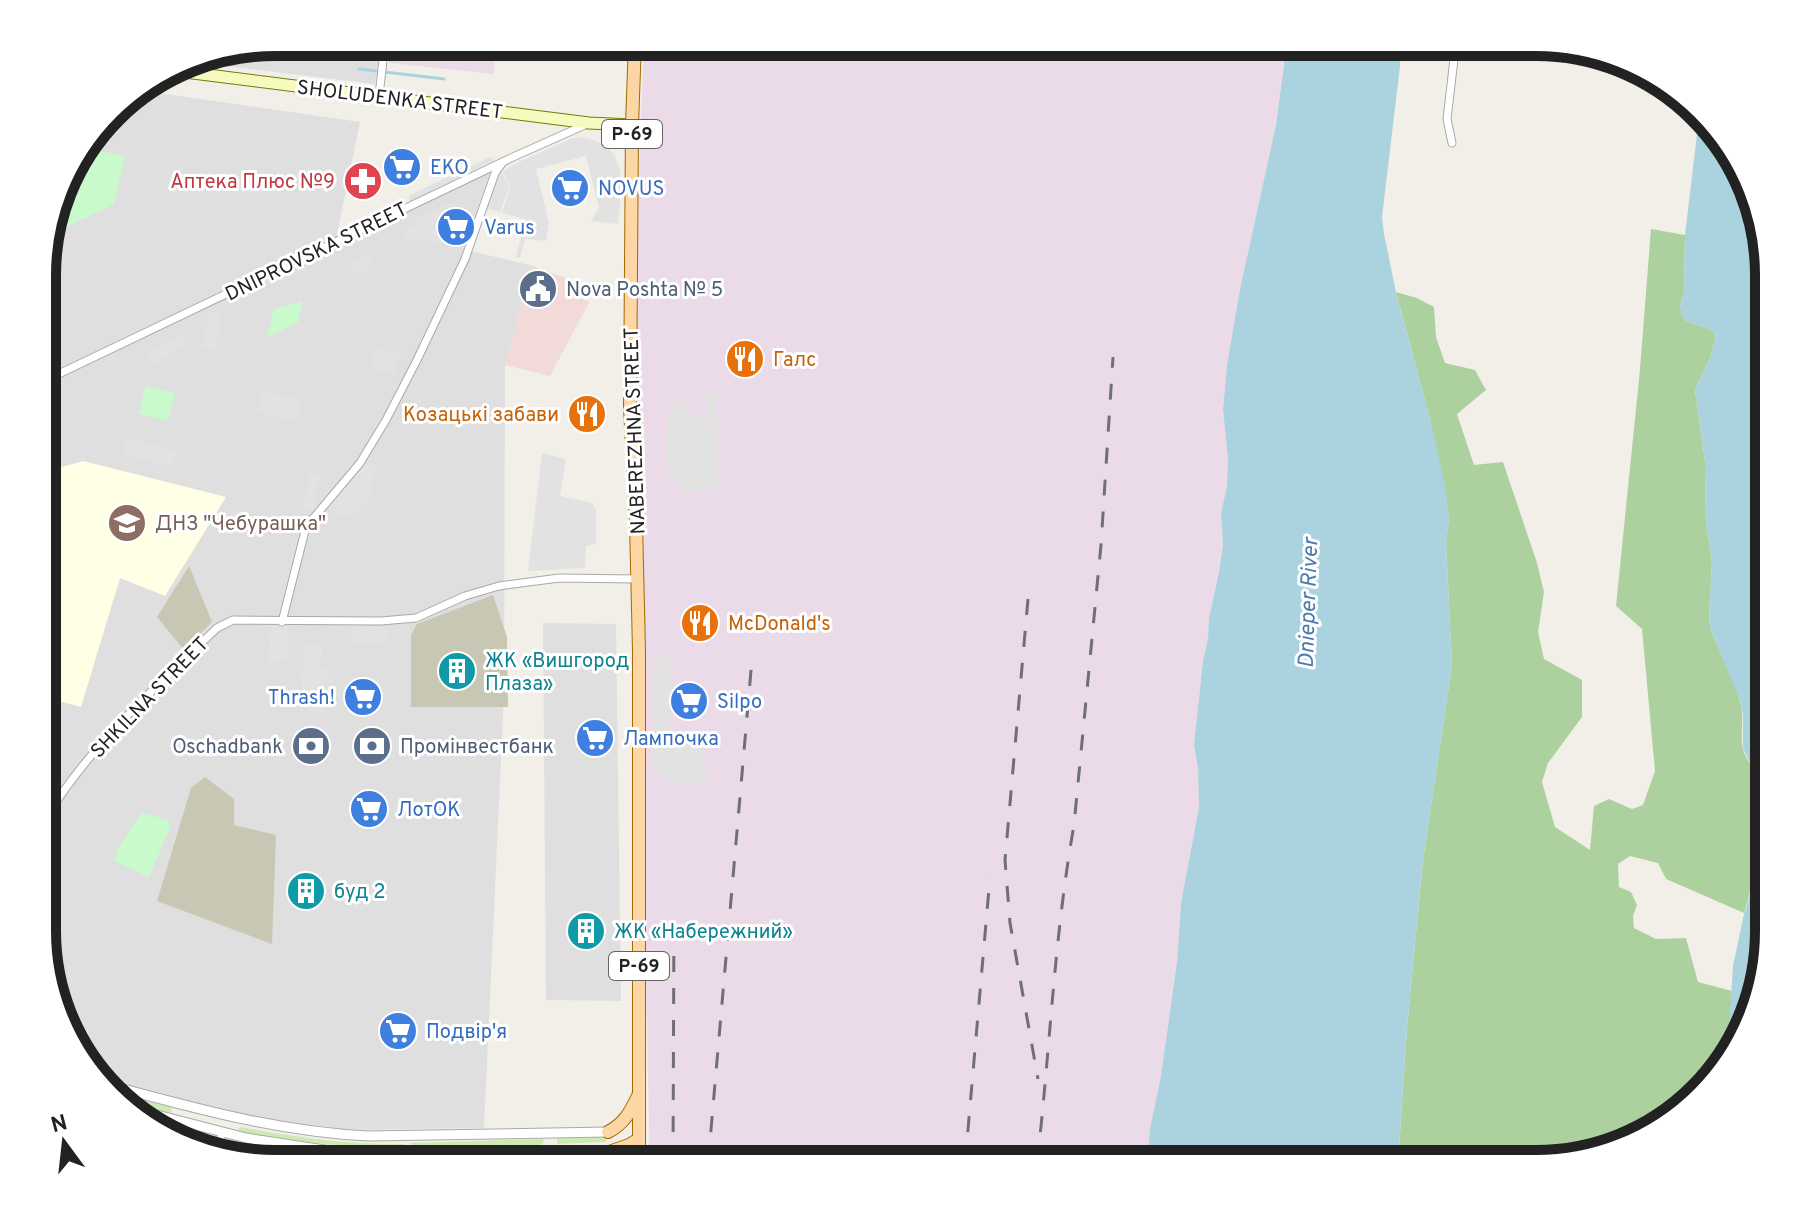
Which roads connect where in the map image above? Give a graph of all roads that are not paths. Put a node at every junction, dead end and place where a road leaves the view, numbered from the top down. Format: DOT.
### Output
graph roads {
  1 [pos="383,56"];
  2 [pos="634,56"];
  3 [pos="1454,56"];
  4 [pos="192,73"];
  5 [pos="379,96"];
  6 [pos="589,123"];
  7 [pos="632,125"];
  8 [pos="1452,143"];
  9 [pos="505,160"];
  10 [pos="56,375"];
  11 [pos="638,579"];
  12 [pos="282,622"];
  13 [pos="56,801"];
  14 [pos="124,1089"];
  15 [pos="639,1093"];
  16 [pos="156,1115"];
  17 [pos="225,1116"];
  18 [pos="222,1132"];
  19 [pos="608,1132"];
  20 [pos="550,1133"];
  21 [pos="639,1139"];
  22 [pos="220,1143"];
  23 [pos="323,1150"];
  24 [pos="550,1150"];
  25 [pos="614,1150"];
  26 [pos="639,1150"];
  1 -- 5 [label="street"];
  2 -- 7 [label="main road, NABEREZHNA STREET / Р-69"];
  3 -- 8 [label="street"];
  4 -- 5 [label="main road, SHOLUDENKA STREET"];
  5 -- 6 [label="main road, SHOLUDENKA STREET"];
  6 -- 7 [label="main road, SHOLUDENKA STREET"];
  6 -- 9 [label="street, DNIPROVSKA STREET"];
  7 -- 11 [label="main road, NABEREZHNA STREET / Р-69"];
  9 -- 10 [label="street, DNIPROVSKA STREET"];
  9 -- 12 [label="street"];
  11 -- 12 [label="street"];
  11 -- 15 [label="main road, NABEREZHNA STREET / Р-69"];
  12 -- 13 [label="street, SHKILNA STREET"];
  14 -- 17 [label="street"];
  15 -- 19 [label="main road"];
  15 -- 21 [label="main road, NABEREZHNA STREET / Р-69"];
  16 -- 18 [label="street"];
  17 -- 18 [label="street"];
  17 -- 20 [label="street"];
  18 -- 22 [label="street"];
  18 -- 23 [label="street"];
  19 -- 20 [label="street"];
  19 -- 21 [label="main road"];
  20 -- 24 [label="street"];
  21 -- 25 [label="main road"];
  21 -- 26 [label="main road, NABEREZHNA STREET / Р-69"];
}
